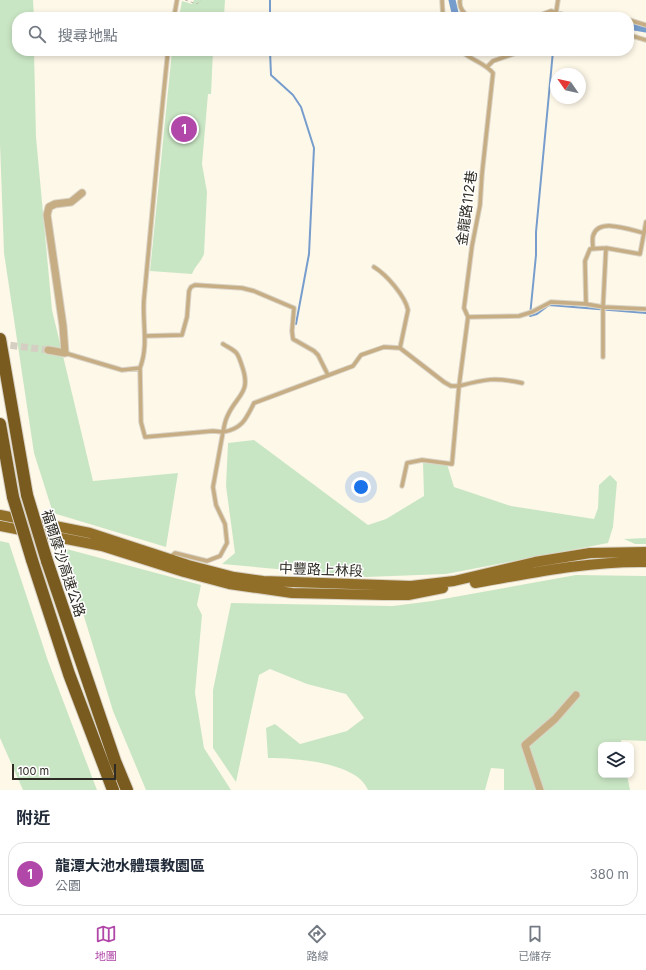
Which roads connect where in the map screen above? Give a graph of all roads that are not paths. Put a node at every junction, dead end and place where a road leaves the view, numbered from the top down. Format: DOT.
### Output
graph roads {
  1 [pos="177,0"];
  2 [pos="442,0"];
  3 [pos="460,0"];
  4 [pos="558,0"];
  5 [pos="175,12"];
  6 [pos="442,12"];
  7 [pos="463,12"];
  8 [pos="556,12"];
  9 [pos="634,21"];
  10 [pos="646,25"];
  11 [pos="634,36"];
  12 [pos="646,40"];
  13 [pos="167,56"];
  14 [pos="467,56"];
  15 [pos="508,56"];
  16 [pos="488,66"];
  17 [pos="82,193"];
  18 [pos="646,222"];
  19 [pos="644,233"];
  20 [pos="606,248"];
  21 [pos="593,249"];
  22 [pos="374,268"];
  23 [pos="586,304"];
  24 [pos="603,307"];
  25 [pos="646,309"];
  26 [pos="468,317"];
  27 [pos="146,336"];
  28 [pos="0,339"];
  29 [pos="223,344"];
  30 [pos="400,348"];
  31 [pos="48,350"];
  32 [pos="65,353"];
  33 [pos="603,357"];
  34 [pos="140,368"];
  35 [pos="328,375"];
  36 [pos="522,383"];
  37 [pos="459,386"];
  38 [pos="0,424"];
  39 [pos="223,432"];
  40 [pos="402,486"];
  41 [pos="0,515"];
  42 [pos="0,526"];
  43 [pos="646,552"];
  44 [pos="168,562"];
  45 [pos="646,562"];
  46 [pos="576,695"];
  47 [pos="112,790"];
  48 [pos="127,790"];
  49 [pos="540,790"];
  1 -- 5 [label="lane"];
  2 -- 6 [label="lane"];
  3 -- 7 [label="lane"];
  4 -- 8 [label="lane"];
  9 -- 10 [label="lane"];
  11 -- 12 [label="lane"];
  13 -- 27 [label="lane"];
  14 -- 16 [label="lane"];
  15 -- 16 [label="lane"];
  16 -- 26 [label="lane, 金龍路112巷"];
  17 -- 32 [label="street"];
  18 -- 19 [label="lane"];
  19 -- 20 [label="lane"];
  19 -- 21 [label="lane"];
  20 -- 21 [label="lane"];
  20 -- 24 [label="lane"];
  21 -- 23 [label="lane"];
  22 -- 30 [label="lane"];
  23 -- 24 [label="lane"];
  23 -- 26 [label="lane"];
  24 -- 25 [label="lane"];
  24 -- 33 [label="lane"];
  26 -- 37 [label="lane, 金龍路112巷"];
  27 -- 34 [label="lane"];
  27 -- 35 [label="lane"];
  28 -- 48 [label="highway, 福爾摩沙高速公路, bridge"];
  29 -- 39 [label="lane"];
  30 -- 35 [label="lane"];
  30 -- 37 [label="lane"];
  31 -- 32 [label="street"];
  32 -- 34 [label="lane"];
  34 -- 39 [label="lane"];
  35 -- 39 [label="lane"];
  36 -- 37 [label="lane"];
  37 -- 40 [label="lane, 金龍路112巷"];
  38 -- 47 [label="highway, 福爾摩沙高速公路, bridge"];
  39 -- 44 [label="lane"];
  41 -- 44 [label="main road, 中豐路上林段"];
  42 -- 44 [label="main road, 中豐路上林段"];
  43 -- 44 [label="main road, 中豐路上林段"];
  44 -- 45 [label="main road, 中豐路上林段"];
  46 -- 49 [label="street"];
}
